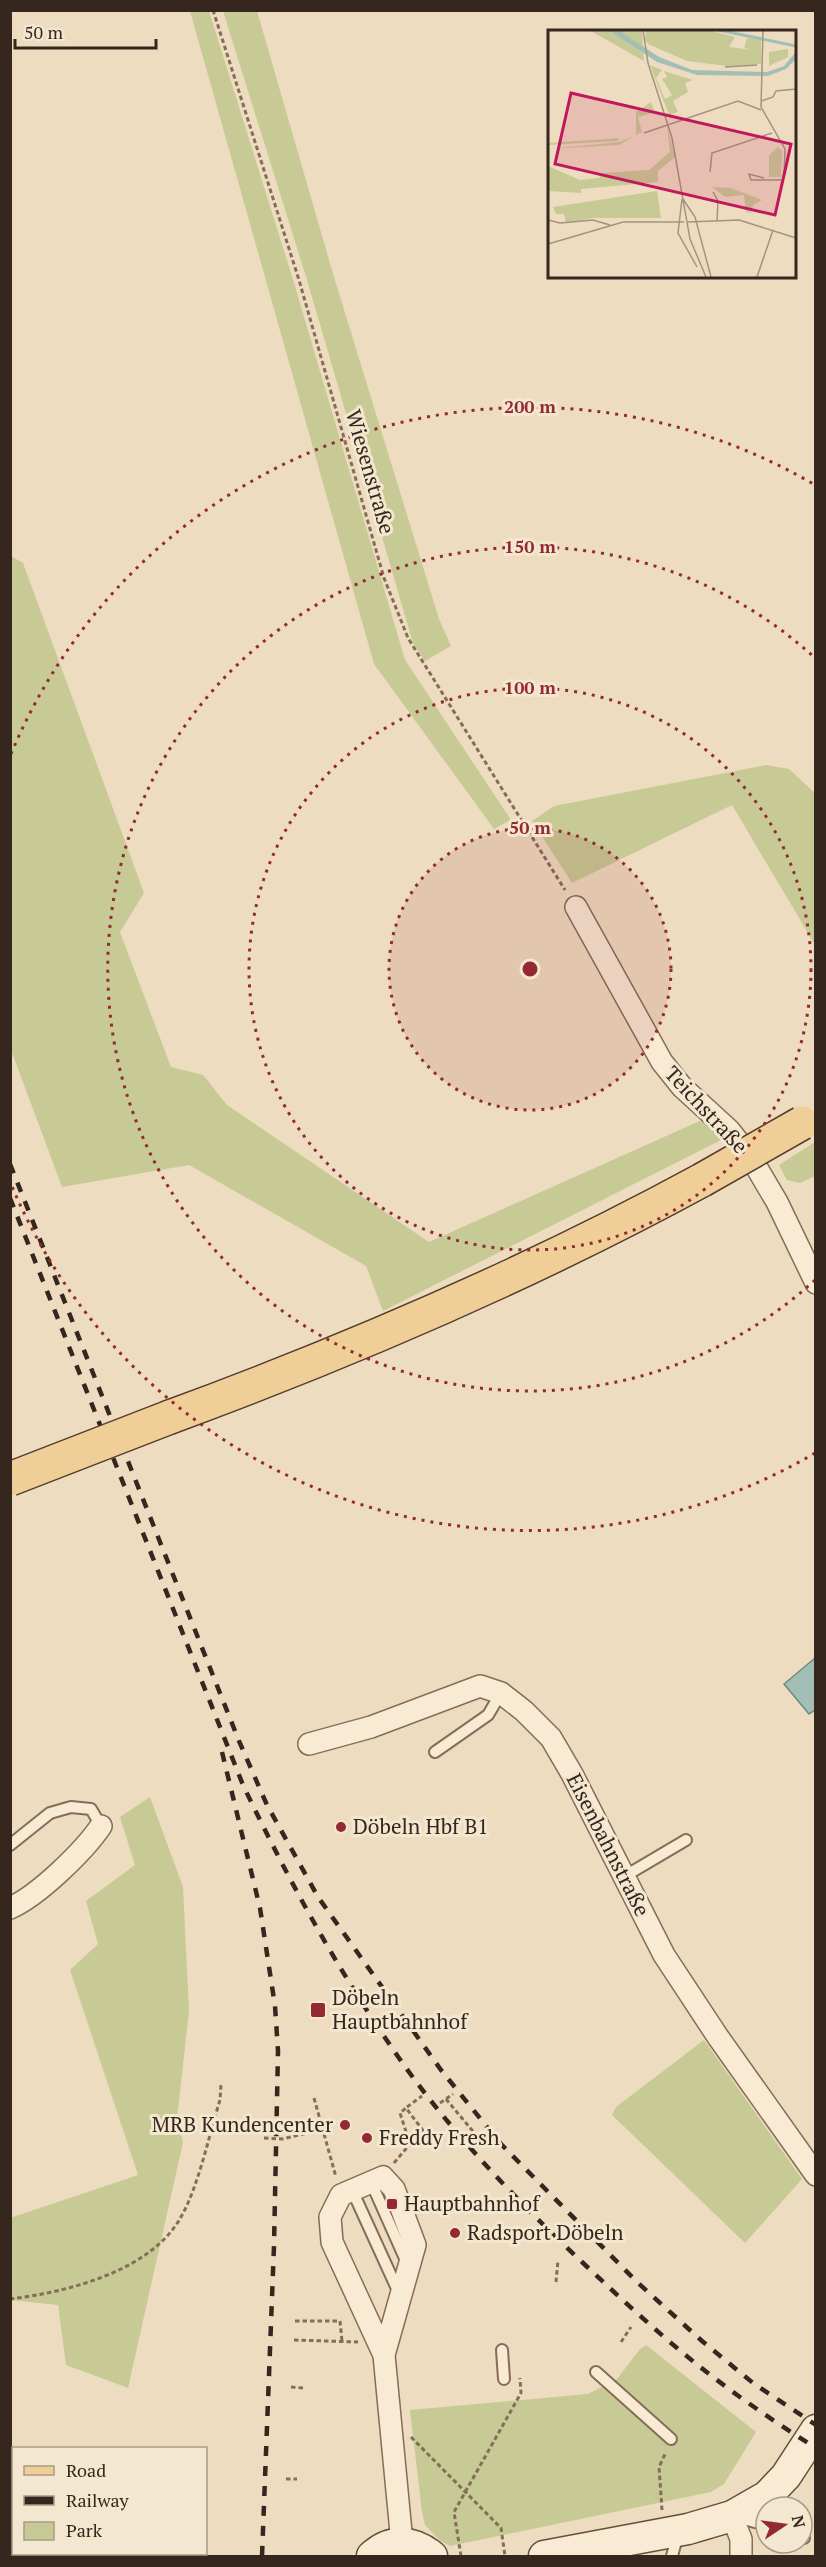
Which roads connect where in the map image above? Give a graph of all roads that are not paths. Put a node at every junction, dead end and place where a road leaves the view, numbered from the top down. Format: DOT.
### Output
graph roads {
  1 [pos="576,907"];
  2 [pos="809,1119"];
  3 [pos="816,1283"];
  4 [pos="10,1479"];
  5 [pos="501,1693"];
  6 [pos="309,1744"];
  7 [pos="435,1752"];
  8 [pos="101,1826"];
  9 [pos="686,1840"];
  10 [pos="10,1845"];
  11 [pos="626,1876"];
  12 [pos="10,1908"];
  13 [pos="816,2175"];
  14 [pos="362,2186"];
  15 [pos="399,2294"];
  16 [pos="378,2343"];
  17 [pos="502,2350"];
  18 [pos="596,2372"];
  19 [pos="504,2379"];
  20 [pos="816,2430"];
  21 [pos="671,2439"];
  22 [pos="732,2516"];
  23 [pos="754,2522"];
  24 [pos="402,2543"];
  25 [pos="675,2544"];
  26 [pos="372,2556"];
  27 [pos="432,2556"];
  28 [pos="544,2556"];
  29 [pos="741,2556"];
  1 -- 3 [label="street, Teichstraße"];
  2 -- 4 [label="main road, bridge"];
  5 -- 6 [label="street, Eisenbahnstraße"];
  5 -- 7 [label="lane"];
  5 -- 11 [label="street, Eisenbahnstraße"];
  8 -- 10 [label="lane"];
  8 -- 12 [label="street"];
  9 -- 11 [label="lane"];
  11 -- 13 [label="street, Eisenbahnstraße"];
  14 -- 15 [label="lane"];
  14 -- 15 [label="street"];
  14 -- 16 [label="street"];
  15 -- 16 [label="street"];
  16 -- 24 [label="street"];
  17 -- 19 [label="lane"];
  18 -- 21 [label="lane"];
  20 -- 22 [label="main road"];
  22 -- 23 [label="lane"];
  22 -- 25 [label="main road"];
  22 -- 29 [label="street"];
  24 -- 26 [label="main road"];
  24 -- 27 [label="main road"];
  25 -- 28 [label="main road"];
}
